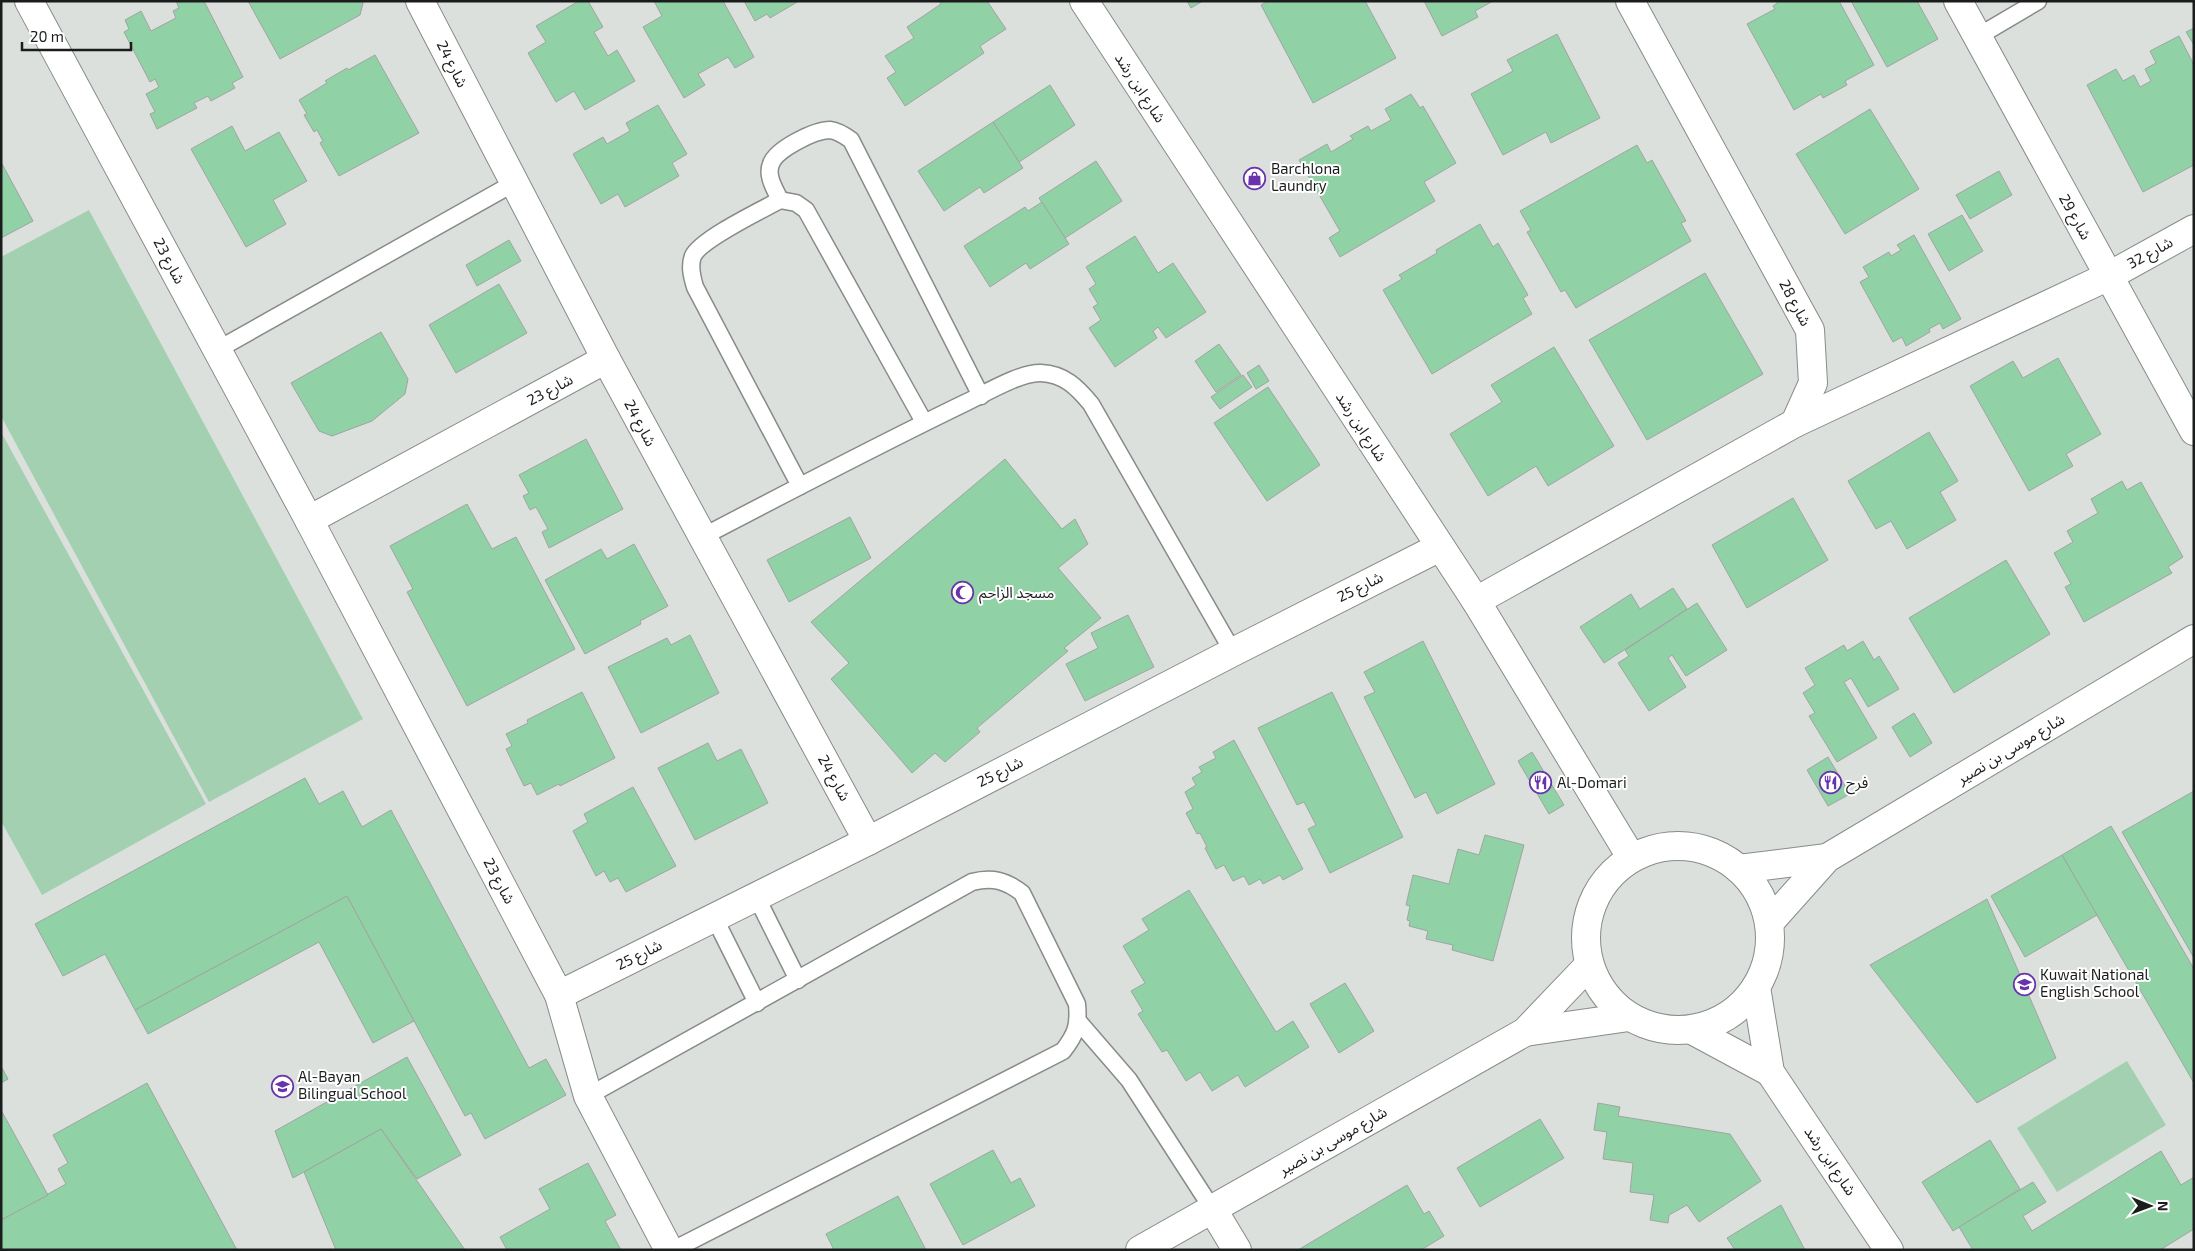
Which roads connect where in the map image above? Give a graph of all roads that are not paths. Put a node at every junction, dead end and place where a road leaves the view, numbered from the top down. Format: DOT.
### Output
graph roads {
  1 [pos="29,1"];
  2 [pos="420,1"];
  3 [pos="1084,1"];
  4 [pos="1630,1"];
  5 [pos="1958,1"];
  6 [pos="2038,1"];
  7 [pos="1977,38"];
  8 [pos="514,183"];
  9 [pos="780,200"];
  10 [pos="2194,229"];
  11 [pos="2107,277"];
  12 [pos="217,350"];
  13 [pos="606,359"];
  14 [pos="981,396"];
  15 [pos="924,422"];
  16 [pos="1795,423"];
  17 [pos="2194,431"];
  18 [pos="800,486"];
  19 [pos="309,520"];
  20 [pos="702,537"];
  21 [pos="1440,547"];
  22 [pos="1476,601"];
  23 [pos="2194,640"];
  24 [pos="1233,652"];
  25 [pos="868,841"];
  26 [pos="1631,857"];
  27 [pos="1827,858"];
  28 [pos="1739,869"];
  29 [pos="756,896"];
  30 [pos="714,917"];
  31 [pos="1769,923"];
  32 [pos="1589,965"];
  33 [pos="798,980"];
  34 [pos="1756,987"];
  35 [pos="560,996"];
  36 [pos="757,1003"];
  37 [pos="1628,1017"];
  38 [pos="1078,1021"];
  39 [pos="1692,1030"];
  40 [pos="1524,1032"];
  41 [pos="1770,1072"];
  42 [pos="588,1096"];
  43 [pos="1213,1210"];
  44 [pos="671,1250"];
  45 [pos="1140,1250"];
  46 [pos="1238,1250"];
  47 [pos="1889,1250"];
  1 -- 12 [label="street, شارع 23"];
  2 -- 8 [label="street, شارع 24"];
  3 -- 21 [label="street, شارع ابن رشد"];
  4 -- 16 [label="street, شارع 28"];
  5 -- 7 [label="street, شارع 29"];
  6 -- 7 [label="lane"];
  7 -- 11 [label="street, شارع 29"];
  8 -- 12 [label="lane"];
  8 -- 13 [label="street, شارع 24"];
  9 -- 14 [label="lane"];
  9 -- 15 [label="lane"];
  9 -- 18 [label="lane"];
  10 -- 11 [label="street, شارع 32"];
  11 -- 16 [label="street, شارع 32"];
  11 -- 17 [label="street, شارع 29"];
  12 -- 19 [label="street, شارع 23"];
  13 -- 19 [label="street, شارع 23"];
  13 -- 20 [label="street, شارع 24"];
  14 -- 15 [label="lane"];
  14 -- 24 [label="lane"];
  15 -- 18 [label="lane"];
  16 -- 22 [label="street"];
  18 -- 20 [label="lane"];
  19 -- 35 [label="street, شارع 23"];
  20 -- 25 [label="street, شارع 24"];
  21 -- 22 [label="street, شارع ابن رشد"];
  21 -- 24 [label="street, شارع 25"];
  22 -- 26 [label="street, شارع ابن رشد"];
  23 -- 27 [label="street, شارع موسى بن نصير"];
  24 -- 25 [label="street, شارع 25"];
  25 -- 29 [label="street, شارع 25"];
  26 -- 28 [label="street"];
  26 -- 32 [label="street"];
  27 -- 28 [label="street, شارع موسى بن نصير"];
  27 -- 31 [label="street, شارع موسى بن نصير"];
  28 -- 31 [label="street"];
  29 -- 30 [label="street, شارع 25"];
  29 -- 33 [label="lane"];
  30 -- 35 [label="street, شارع 25"];
  30 -- 36 [label="lane"];
  31 -- 34 [label="street"];
  32 -- 37 [label="street"];
  32 -- 40 [label="street, شارع موسى بن نصير"];
  33 -- 36 [label="lane"];
  33 -- 38 [label="lane"];
  34 -- 39 [label="street"];
  34 -- 41 [label="street, شارع ابن رشد"];
  35 -- 42 [label="street, شارع 23"];
  36 -- 42 [label="lane"];
  37 -- 39 [label="street"];
  37 -- 40 [label="street, شارع موسى بن نصير"];
  38 -- 43 [label="lane"];
  38 -- 44 [label="lane"];
  39 -- 41 [label="street, شارع ابن رشد"];
  40 -- 43 [label="street, شارع موسى بن نصير"];
  41 -- 47 [label="street, شارع ابن رشد"];
  42 -- 44 [label="street, شارع 23"];
  43 -- 45 [label="street, شارع موسى بن نصير"];
  43 -- 46 [label="street"];
}
